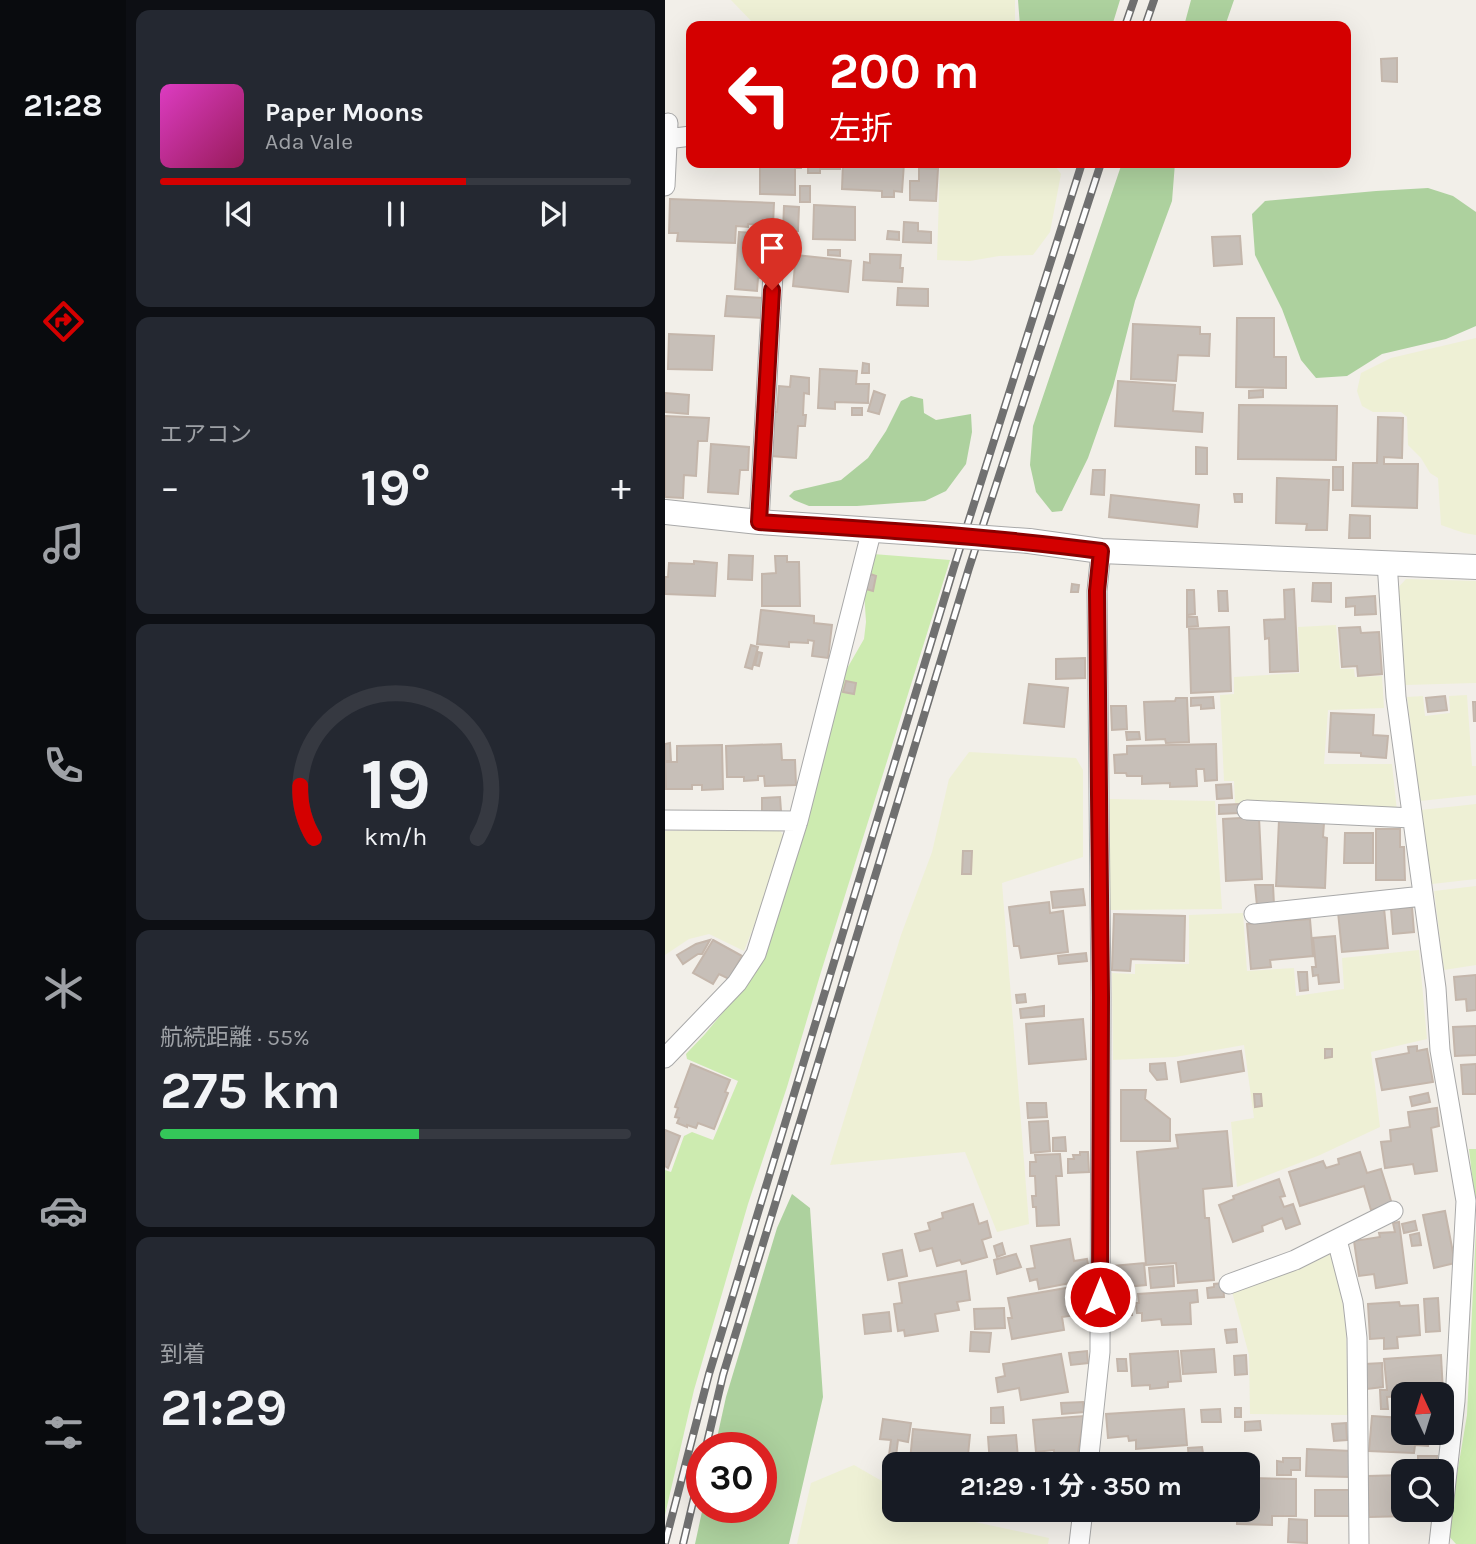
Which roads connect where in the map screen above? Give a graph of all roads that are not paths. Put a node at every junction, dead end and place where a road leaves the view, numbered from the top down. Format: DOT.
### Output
graph roads {
  1 [pos="686,135"];
  2 [pos="665,186"];
  3 [pos="775,238"];
  4 [pos="665,512"];
  5 [pos="759,522"];
  6 [pos="872,529"];
  7 [pos="1101,551"];
  8 [pos="1387,562"];
  9 [pos="1476,567"];
  10 [pos="1247,810"];
  11 [pos="1412,818"];
  12 [pos="665,820"];
  13 [pos="798,821"];
  14 [pos="1423,895"];
  15 [pos="1254,914"];
  16 [pos="665,1058"];
  17 [pos="1393,1211"];
  18 [pos="1336,1240"];
  19 [pos="1229,1284"];
  20 [pos="1089,1452"];
  21 [pos="1082,1522"];
  22 [pos="1079,1544"];
  23 [pos="1359,1544"];
  24 [pos="1439,1544"];
  1 -- 2 [label="street"];
  3 -- 5 [label="street"];
  4 -- 5 [label="street"];
  5 -- 6 [label="street"];
  6 -- 7 [label="street, bridge"];
  6 -- 13 [label="street"];
  7 -- 8 [label="street"];
  7 -- 20 [label="street"];
  8 -- 9 [label="street"];
  8 -- 11 [label="street"];
  10 -- 11 [label="street"];
  11 -- 14 [label="street"];
  12 -- 13 [label="street"];
  13 -- 16 [label="street"];
  14 -- 15 [label="street"];
  14 -- 24 [label="street"];
  17 -- 18 [label="street"];
  18 -- 19 [label="street"];
  18 -- 23 [label="street"];
  21 -- 22 [label="street"];
}
